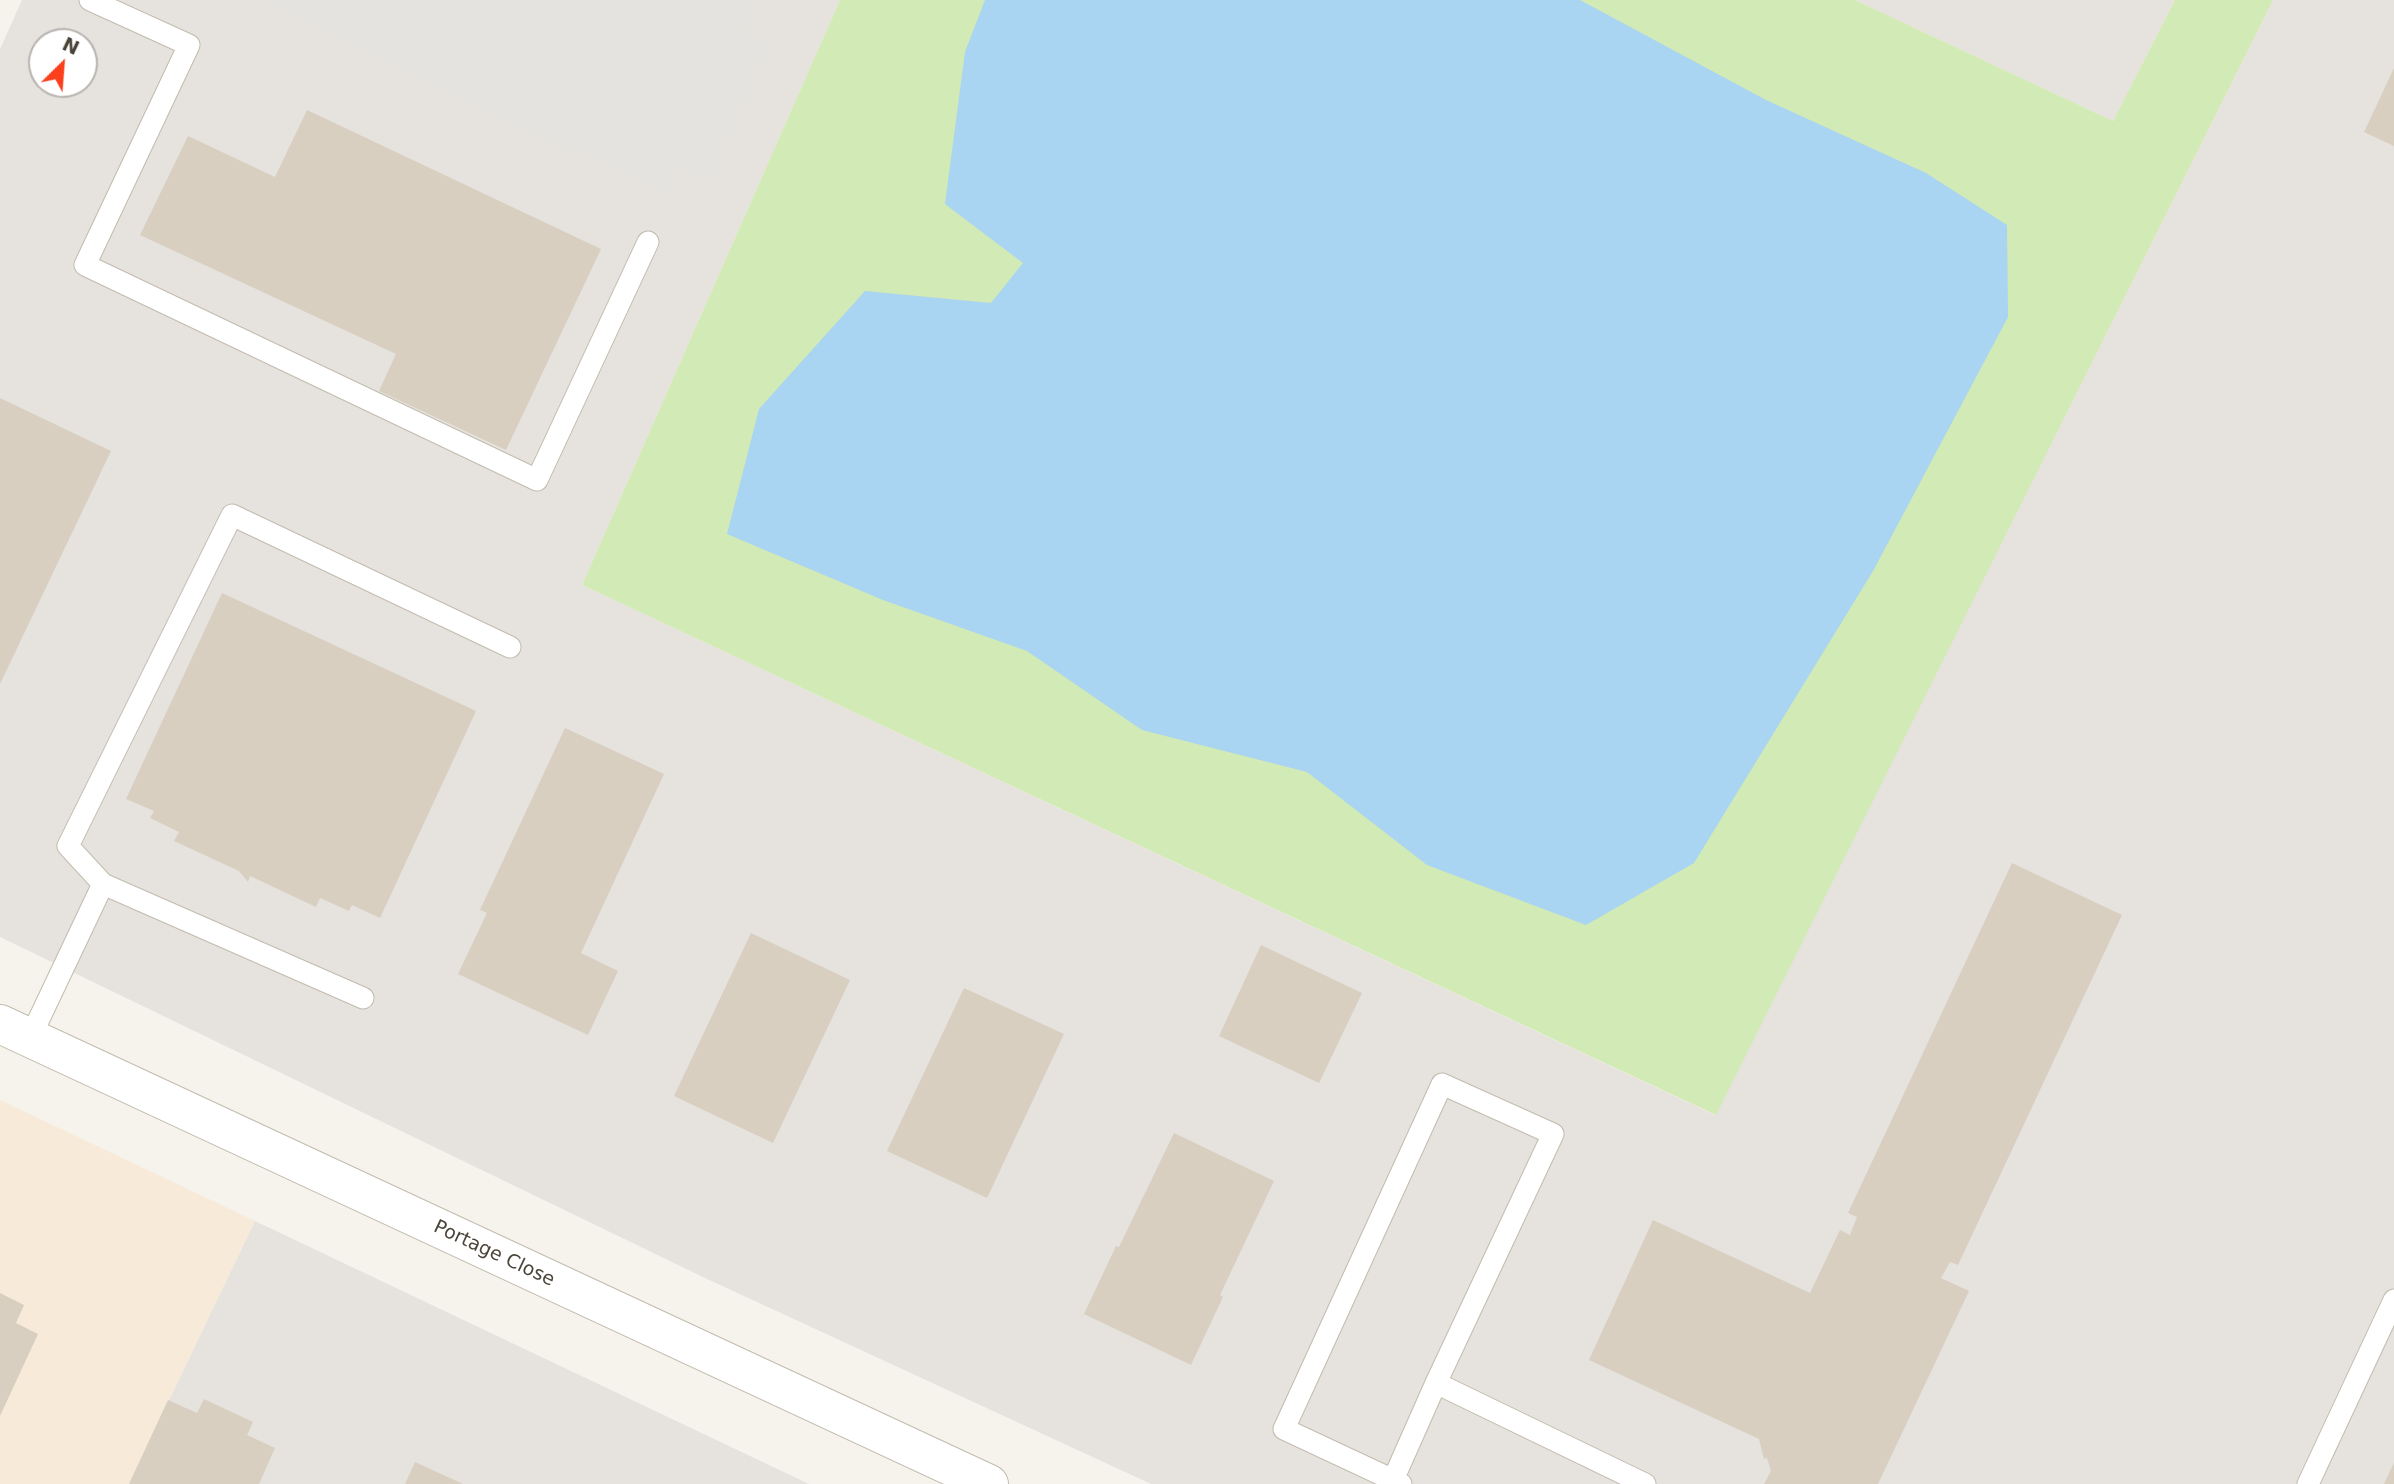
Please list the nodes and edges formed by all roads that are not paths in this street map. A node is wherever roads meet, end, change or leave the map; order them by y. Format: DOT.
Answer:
graph roads {
  1 [pos="90,0"];
  2 [pos="648,242"];
  3 [pos="510,647"];
  4 [pos="103,884"];
  5 [pos="363,998"];
  6 [pos="15,1031"];
  7 [pos="2394,1300"];
  8 [pos="1436,1383"];
  9 [pos="1395,1483"];
  10 [pos="989,1484"];
  11 [pos="1645,1484"];
  12 [pos="2308,1484"];
  1 -- 2 [label="lane"];
  3 -- 4 [label="lane"];
  4 -- 5 [label="lane"];
  4 -- 6 [label="lane"];
  6 -- 10 [label="street, Portage Close"];
  7 -- 12 [label="lane"];
  8 -- 9 [label="lane"];
  8 -- 9 [label="lane"];
  8 -- 11 [label="lane"];
}
